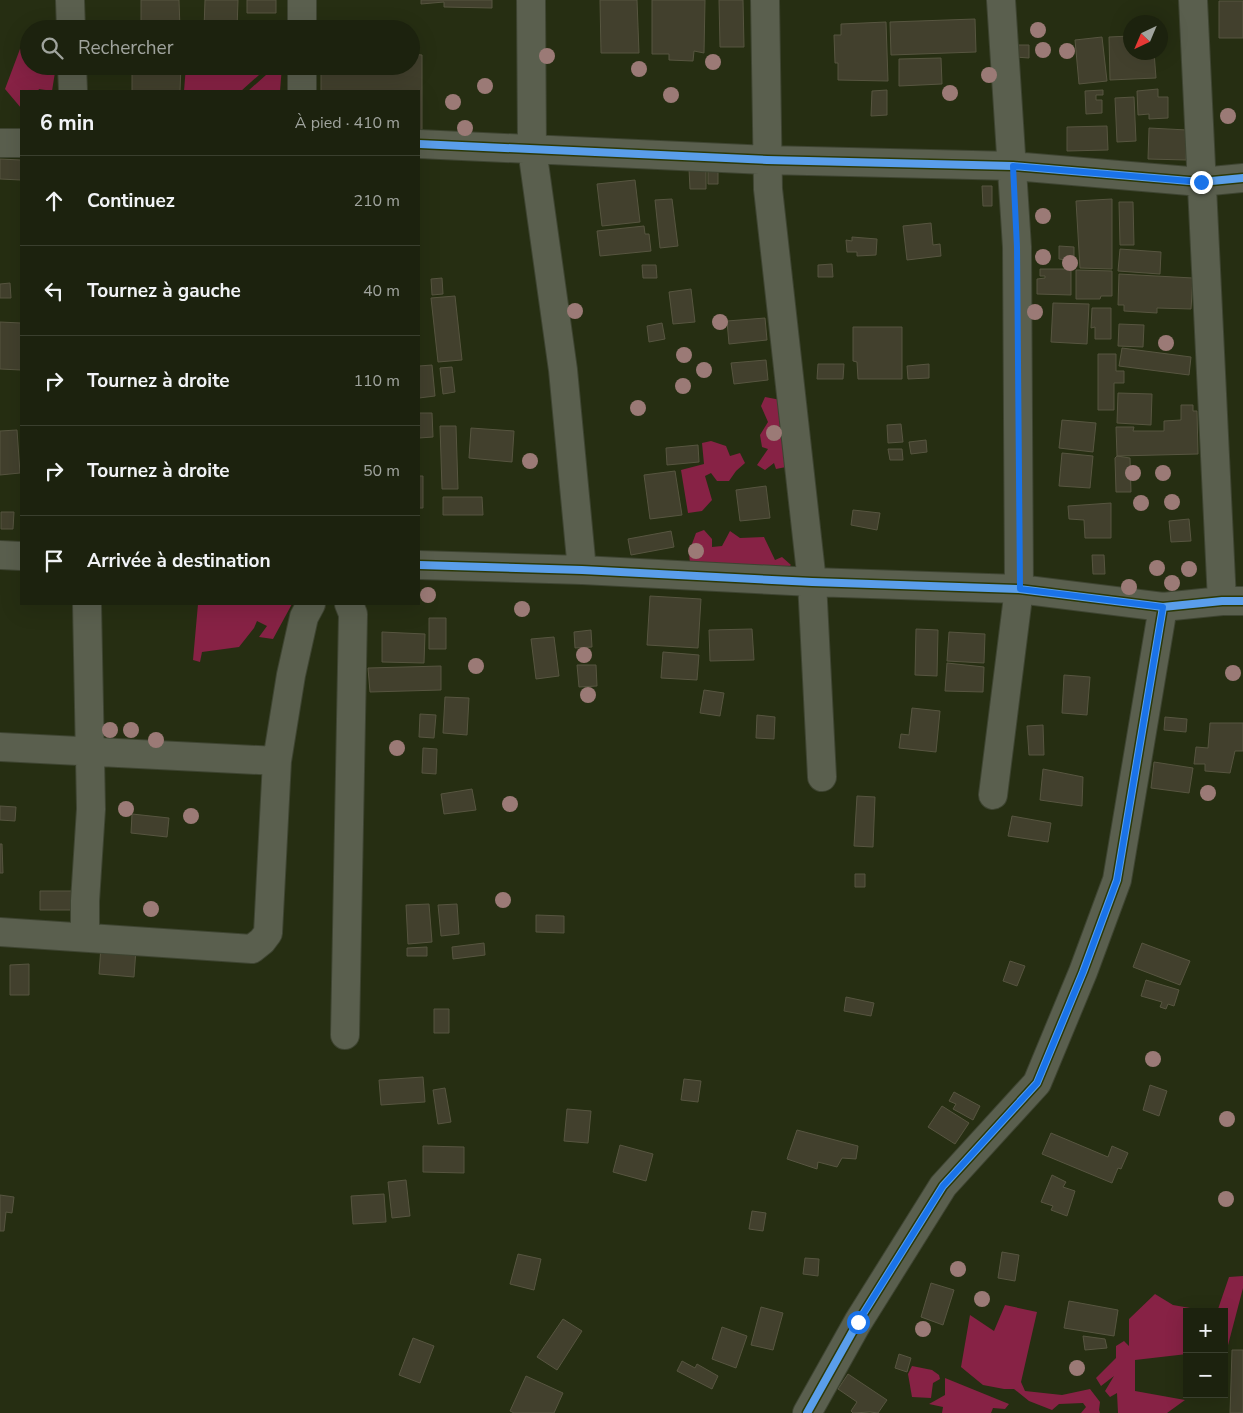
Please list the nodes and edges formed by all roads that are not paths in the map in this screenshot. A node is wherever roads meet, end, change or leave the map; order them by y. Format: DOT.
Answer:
graph roads {
  1 [pos="70,0"];
  2 [pos="302,0"];
  3 [pos="531,0"];
  4 [pos="765,0"];
  5 [pos="1001,0"];
  6 [pos="1193,0"];
  7 [pos="71,20"];
  8 [pos="302,20"];
  9 [pos="72,75"];
  10 [pos="302,75"];
  11 [pos="73,90"];
  12 [pos="302,90"];
  13 [pos="20,142"];
  14 [pos="0,143"];
  15 [pos="420,144"];
  16 [pos="532,149"];
  17 [pos="767,160"];
  18 [pos="1013,166"];
  19 [pos="1243,178"];
  20 [pos="1201,182"];
  21 [pos="0,555"];
  22 [pos="20,556"];
  23 [pos="420,565"];
  24 [pos="582,570"];
  25 [pos="812,582"];
  26 [pos="1020,589"];
  27 [pos="1232,601"];
  28 [pos="87,605"];
  29 [pos="310,605"];
  30 [pos="349,605"];
  31 [pos="1163,607"];
  32 [pos="0,747"];
  33 [pos="89,752"];
  34 [pos="277,761"];
  35 [pos="822,777"];
  36 [pos="993,796"];
  37 [pos="0,932"];
  38 [pos="85,936"];
  39 [pos="345,1035"];
  40 [pos="807,1413"];
  1 -- 7 [label="street"];
  2 -- 8 [label="street"];
  3 -- 16 [label="street"];
  4 -- 17 [label="street"];
  5 -- 18 [label="street"];
  6 -- 20 [label="street"];
  9 -- 11 [label="street"];
  10 -- 12 [label="street"];
  13 -- 14 [label="street"];
  15 -- 16 [label="street"];
  16 -- 17 [label="street"];
  16 -- 24 [label="street"];
  17 -- 18 [label="street"];
  17 -- 25 [label="street"];
  18 -- 20 [label="street"];
  18 -- 26 [label="street"];
  19 -- 20 [label="street"];
  20 -- 27 [label="street"];
  21 -- 22 [label="street"];
  23 -- 24 [label="street"];
  24 -- 25 [label="street"];
  25 -- 26 [label="street"];
  25 -- 35 [label="street"];
  26 -- 31 [label="street"];
  26 -- 36 [label="street"];
  27 -- 31 [label="street"];
  28 -- 33 [label="street"];
  29 -- 34 [label="street"];
  30 -- 39 [label="street"];
  31 -- 40 [label="street"];
  32 -- 33 [label="street"];
  33 -- 34 [label="street"];
  33 -- 38 [label="street"];
  34 -- 38 [label="street"];
  37 -- 38 [label="street"];
}
